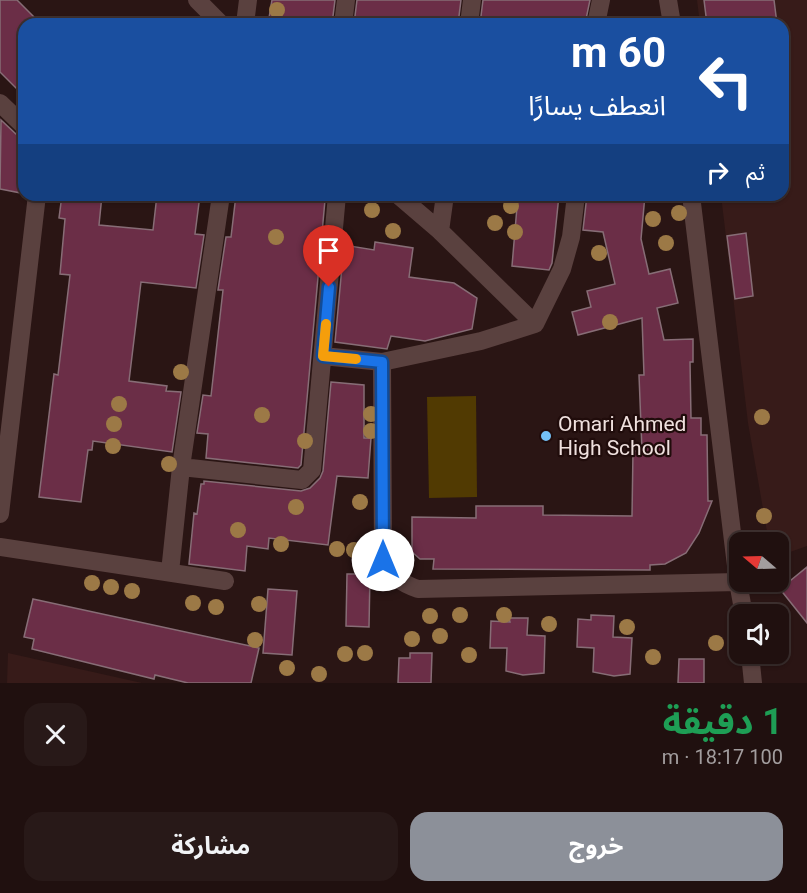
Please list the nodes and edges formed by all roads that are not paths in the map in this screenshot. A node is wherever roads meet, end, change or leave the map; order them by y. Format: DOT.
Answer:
graph roads {
  1 [pos="197,0"];
  2 [pos="248,0"];
  3 [pos="346,0"];
  4 [pos="472,0"];
  5 [pos="601,0"];
  6 [pos="668,0"];
  7 [pos="215,18"];
  8 [pos="246,18"];
  9 [pos="344,18"];
  10 [pos="470,18"];
  11 [pos="597,18"];
  12 [pos="671,18"];
  13 [pos="0,103"];
  14 [pos="18,120"];
  15 [pos="36,201"];
  16 [pos="220,201"];
  17 [pos="336,201"];
  18 [pos="405,201"];
  19 [pos="444,201"];
  20 [pos="575,201"];
  21 [pos="692,201"];
  22 [pos="440,231"];
  23 [pos="535,324"];
  24 [pos="323,356"];
  25 [pos="382,362"];
  26 [pos="181,467"];
  27 [pos="0,514"];
  28 [pos="732,532"];
  29 [pos="0,547"];
  30 [pos="170,572"];
  31 [pos="225,581"];
  32 [pos="729,582"];
  33 [pos="751,664"];
  34 [pos="753,683"];
  1 -- 7 [label="street"];
  2 -- 8 [label="street"];
  3 -- 9 [label="street"];
  4 -- 10 [label="street"];
  5 -- 11 [label="street"];
  6 -- 12 [label="street"];
  13 -- 14 [label="street"];
  15 -- 27 [label="street"];
  16 -- 26 [label="street"];
  17 -- 24 [label="street"];
  18 -- 22 [label="street"];
  19 -- 22 [label="street"];
  20 -- 23 [label="street"];
  21 -- 28 [label="street"];
  22 -- 23 [label="street"];
  23 -- 25 [label="street"];
  24 -- 25 [label="street"];
  24 -- 26 [label="street"];
  25 -- 32 [label="street"];
  26 -- 30 [label="street"];
  29 -- 30 [label="street"];
  30 -- 31 [label="street"];
  33 -- 34 [label="street"];
}
